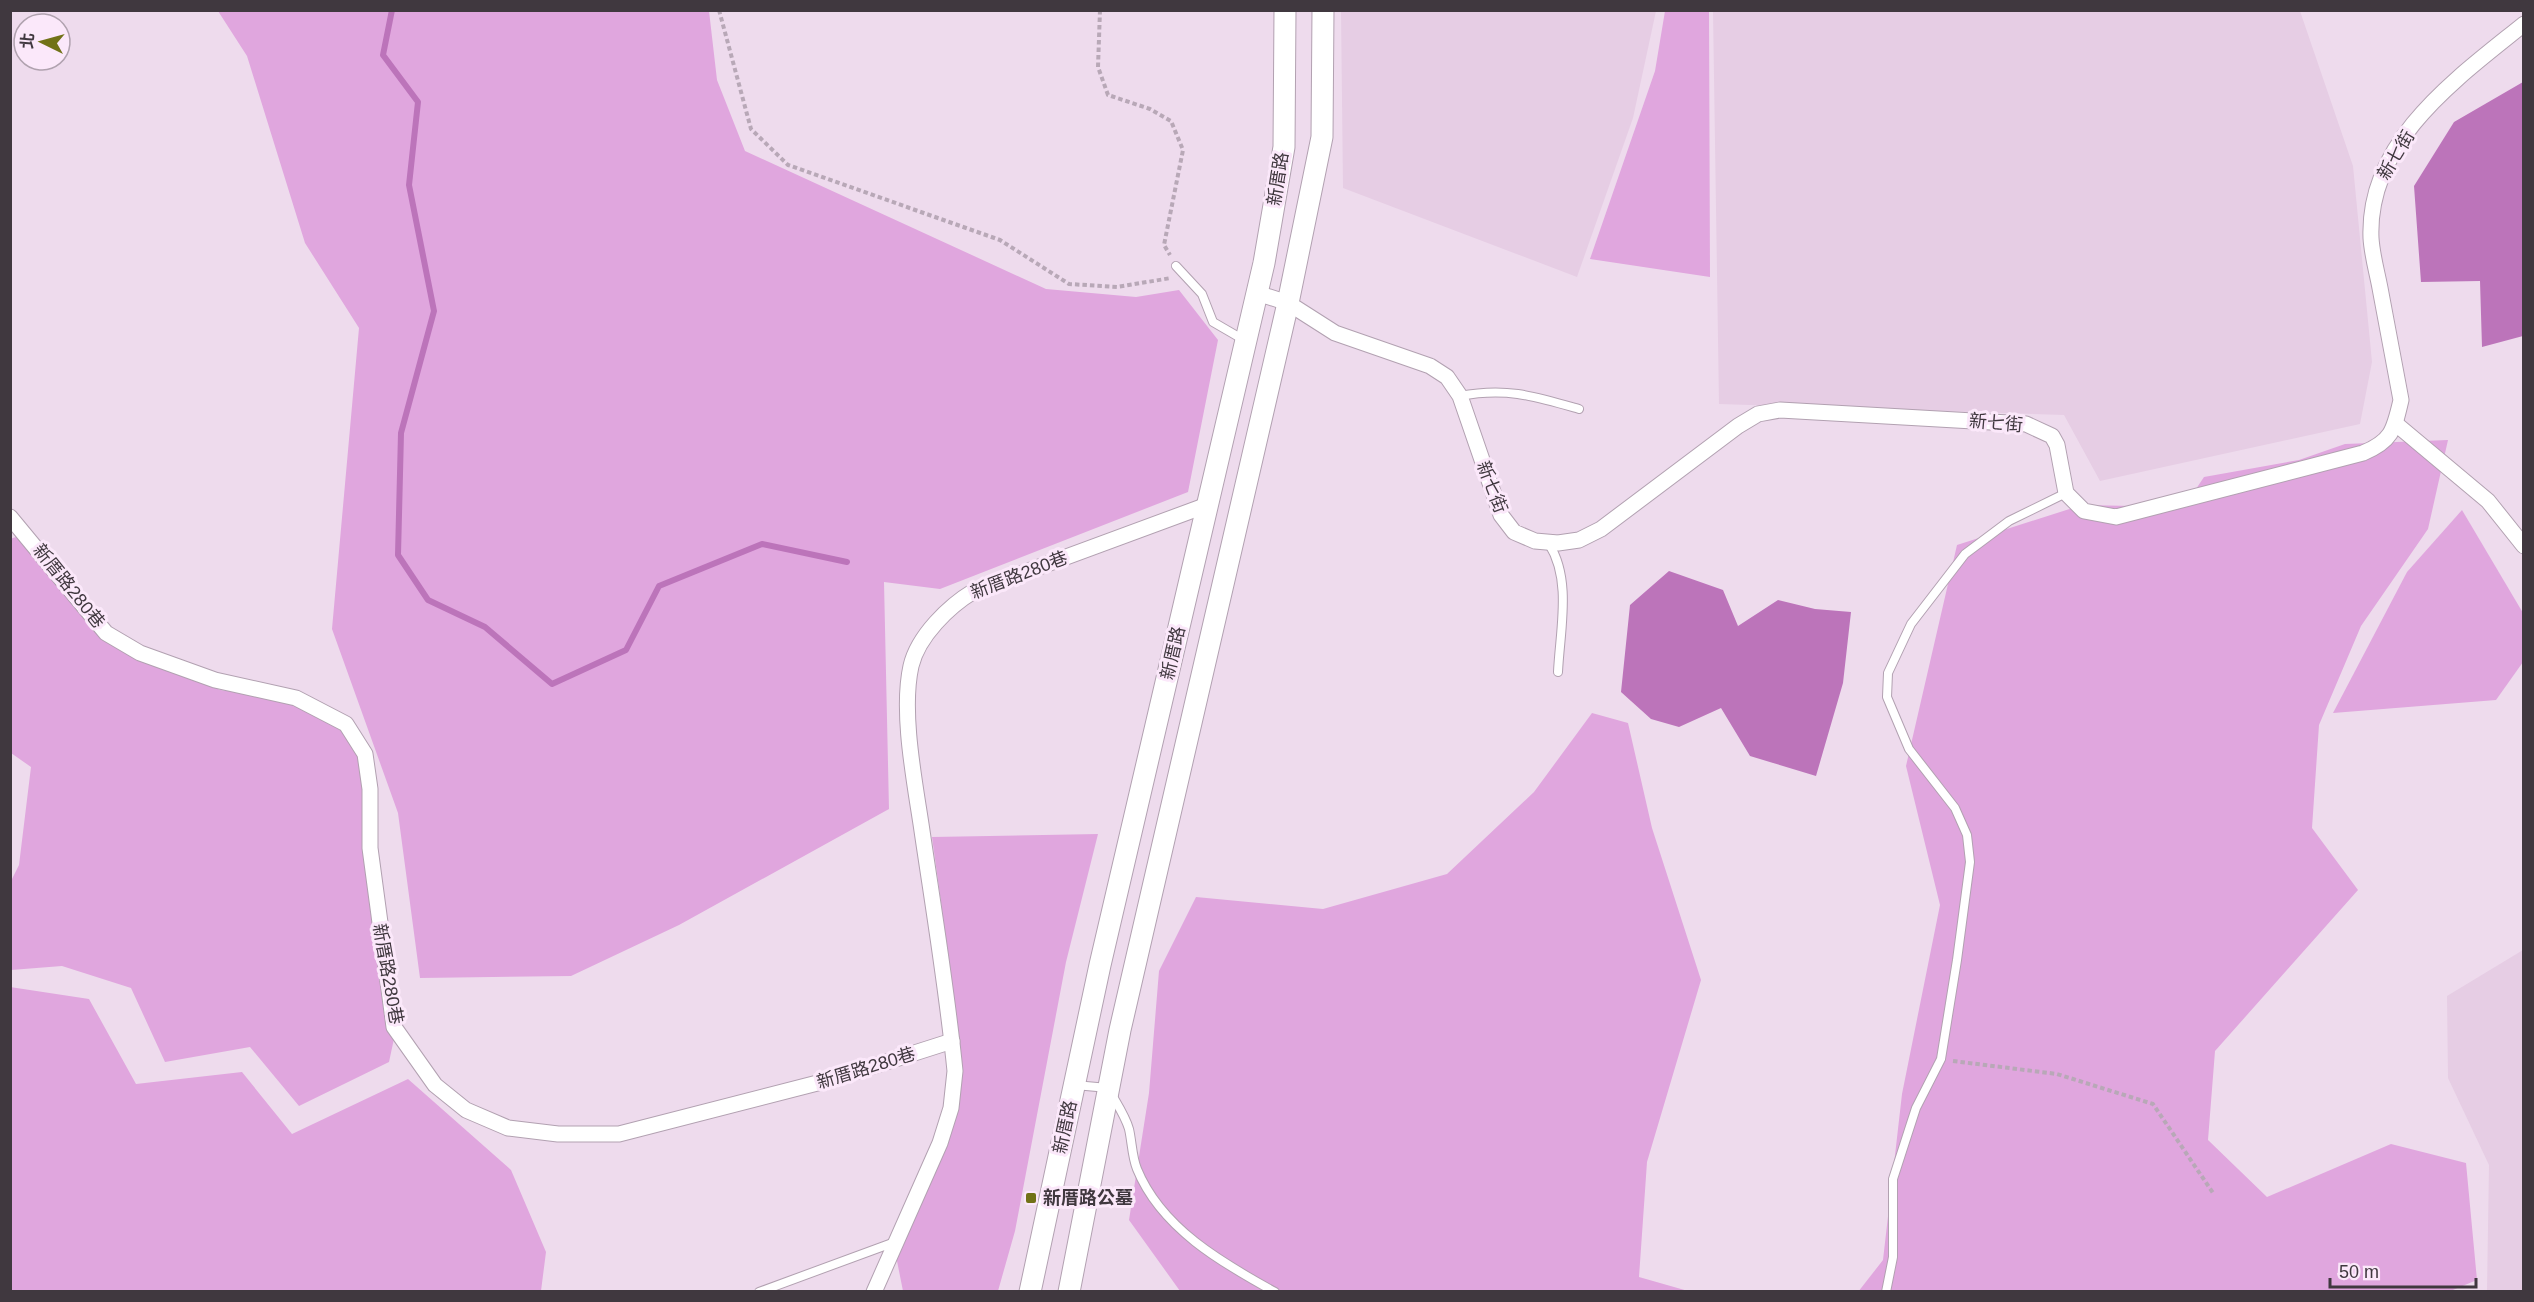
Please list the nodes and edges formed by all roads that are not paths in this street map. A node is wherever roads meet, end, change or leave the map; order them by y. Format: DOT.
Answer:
graph roads {
  1 [pos="1285,10"];
  2 [pos="1323,10"];
  3 [pos="2523,24"];
  4 [pos="1176,266"];
  5 [pos="1257,293"];
  6 [pos="1288,303"];
  7 [pos="1246,340"];
  8 [pos="1460,396"];
  9 [pos="1579,409"];
  10 [pos="2396,424"];
  11 [pos="1222,439"];
  12 [pos="1254,449"];
  13 [pos="2066,493"];
  14 [pos="1208,505"];
  15 [pos="10,517"];
  16 [pos="1548,542"];
  17 [pos="2523,546"];
  18 [pos="1558,672"];
  19 [pos="952,1041"];
  20 [pos="1074,1085"];
  21 [pos="1108,1088"];
  22 [pos="896,1241"];
  23 [pos="759,1292"];
  24 [pos="874,1292"];
  25 [pos="1030,1292"];
  26 [pos="1069,1292"];
  27 [pos="1275,1292"];
  28 [pos="1886,1292"];
  1 -- 5 [label="street, 新厝路"];
  2 -- 6 [label="street, 新厝路"];
  3 -- 10 [label="street, 新七街"];
  4 -- 7 [label="lane"];
  5 -- 6 [label="street, 新七街"];
  5 -- 7 [label="street, 新厝路"];
  6 -- 8 [label="street, 新七街"];
  6 -- 12 [label="street, 新厝路"];
  7 -- 11 [label="street, 新厝路"];
  8 -- 9 [label="lane"];
  8 -- 16 [label="street, 新七街"];
  10 -- 13 [label="street"];
  10 -- 17 [label="street"];
  11 -- 12 [label="street"];
  11 -- 14 [label="street, 新厝路"];
  12 -- 21 [label="street, 新厝路"];
  13 -- 16 [label="street, 新七街"];
  13 -- 28 [label="lane"];
  14 -- 19 [label="street, 新厝路280巷"];
  14 -- 20 [label="street, 新厝路"];
  15 -- 19 [label="street, 新厝路280巷"];
  16 -- 18 [label="lane"];
  19 -- 22 [label="street, 新厝路280巷"];
  20 -- 21 [label="lane"];
  20 -- 25 [label="street, 新厝路"];
  21 -- 26 [label="street, 新厝路"];
  21 -- 27 [label="lane"];
  22 -- 23 [label="lane"];
  22 -- 24 [label="street, 新厝路280巷"];
}
